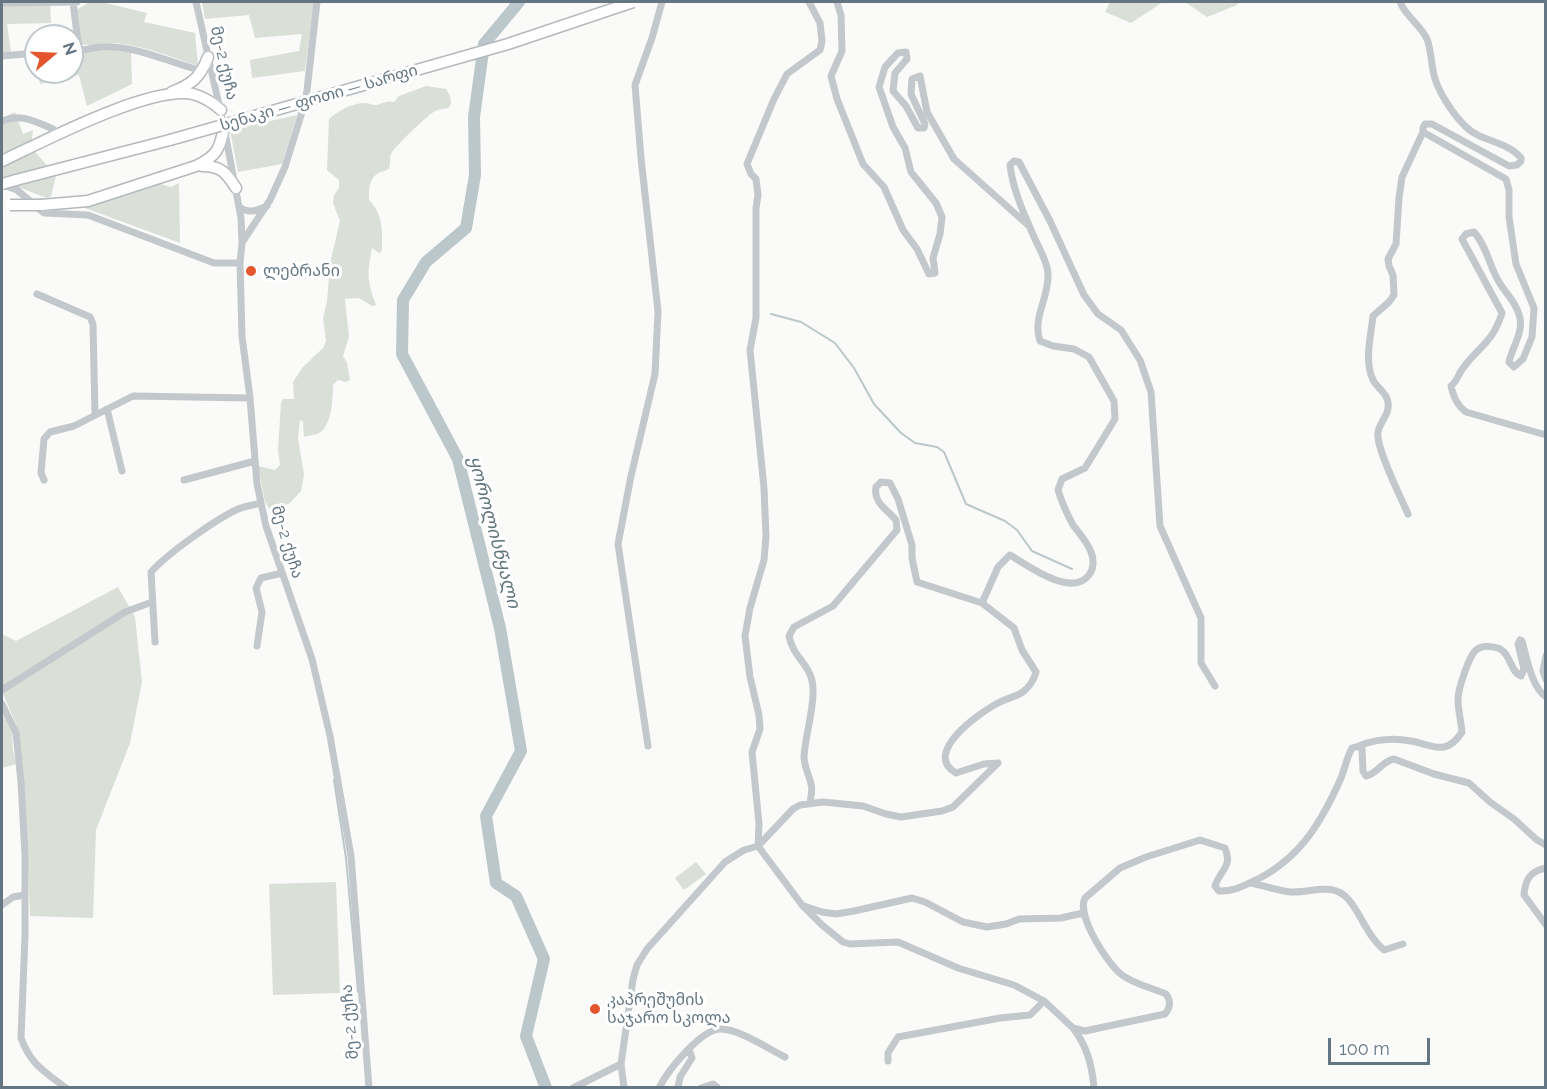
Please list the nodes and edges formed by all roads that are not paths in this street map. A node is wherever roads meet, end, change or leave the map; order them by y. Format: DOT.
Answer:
graph roads {
  1 [pos="75,2"];
  2 [pos="196,2"];
  3 [pos="317,2"];
  4 [pos="633,2"];
  5 [pos="662,2"];
  6 [pos="809,2"];
  7 [pos="837,2"];
  8 [pos="1400,2"];
  9 [pos="3,3"];
  10 [pos="75,24"];
  11 [pos="84,50"];
  12 [pos="24,54"];
  13 [pos="2,56"];
  14 [pos="208,57"];
  15 [pos="207,72"];
  16 [pos="165,95"];
  17 [pos="221,110"];
  18 [pos="2,121"];
  19 [pos="224,127"];
  20 [pos="52,129"];
  21 [pos="1424,132"];
  22 [pos="2,161"];
  23 [pos="196,166"];
  24 [pos="2,184"];
  25 [pos="236,188"];
  26 [pos="6,205"];
  27 [pos="267,206"];
  28 [pos="239,207"];
  29 [pos="1030,227"];
  30 [pos="242,243"];
  31 [pos="240,263"];
  32 [pos="37,294"];
  33 [pos="250,398"];
  34 [pos="107,409"];
  35 [pos="95,415"];
  36 [pos="1545,435"];
  37 [pos="255,461"];
  38 [pos="122,471"];
  39 [pos="44,480"];
  40 [pos="184,480"];
  41 [pos="261,503"];
  42 [pos="1408,514"];
  43 [pos="282,573"];
  44 [pos="152,602"];
  45 [pos="982,603"];
  46 [pos="156,642"];
  47 [pos="257,646"];
  48 [pos="1545,656"];
  49 [pos="1545,680"];
  50 [pos="1215,686"];
  51 [pos="2,690"];
  52 [pos="1545,697"];
  53 [pos="2,704"];
  54 [pos="648,746"];
  55 [pos="1359,746"];
  56 [pos="810,802"];
  57 [pos="1545,845"];
  58 [pos="758,846"];
  59 [pos="1545,868"];
  60 [pos="1250,883"];
  61 [pos="25,895"];
  62 [pos="2,905"];
  63 [pos="802,905"];
  64 [pos="1083,913"];
  65 [pos="1545,925"];
  66 [pos="1403,944"];
  67 [pos="1044,1001"];
  68 [pos="1073,1028"];
  69 [pos="689,1048"];
  70 [pos="785,1057"];
  71 [pos="888,1061"];
  72 [pos="621,1064"];
  73 [pos="66,1088"];
  74 [pos="369,1088"];
  75 [pos="573,1088"];
  76 [pos="624,1088"];
  77 [pos="659,1088"];
  78 [pos="678,1088"];
  79 [pos="701,1088"];
  80 [pos="718,1088"];
  81 [pos="1094,1088"];
  1 -- 9 [label="street"];
  1 -- 10 [label="street"];
  2 -- 14 [label="street, მე-2 ქუჩა"];
  3 -- 27 [label="street"];
  4 -- 24 [label="highway, სენაკი — ფოთი — სარფი, bridge"];
  5 -- 54 [label="street"];
  6 -- 58 [label="street"];
  7 -- 29 [label="street"];
  8 -- 21 [label="street"];
  11 -- 15 [label="street"];
  12 -- 13 [label="street"];
  14 -- 15 [label="highway"];
  15 -- 16 [label="highway"];
  15 -- 17 [label="street, მე-2 ქუჩა"];
  16 -- 17 [label="highway"];
  16 -- 22 [label="highway"];
  17 -- 19 [label="street, მე-2 ქუჩა"];
  18 -- 20 [label="street"];
  19 -- 23 [label="highway"];
  19 -- 25 [label="street, მე-2 ქუჩა"];
  21 -- 36 [label="street"];
  21 -- 42 [label="street"];
  23 -- 25 [label="highway"];
  23 -- 26 [label="highway, bridge"];
  24 -- 31 [label="street"];
  25 -- 28 [label="street, მე-2 ქუჩა"];
  27 -- 28 [label="street"];
  27 -- 30 [label="street"];
  28 -- 30 [label="street, მე-2 ქუჩა"];
  29 -- 45 [label="street"];
  29 -- 50 [label="street"];
  30 -- 31 [label="street, მე-2 ქუჩა"];
  31 -- 33 [label="street, მე-2 ქუჩა"];
  32 -- 35 [label="street"];
  33 -- 34 [label="street"];
  33 -- 37 [label="street, მე-2 ქუჩა"];
  34 -- 35 [label="street"];
  34 -- 38 [label="street"];
  35 -- 39 [label="street"];
  37 -- 40 [label="street"];
  37 -- 41 [label="street, მე-2 ქუჩა"];
  41 -- 43 [label="street, მე-2 ქუჩა"];
  41 -- 44 [label="street"];
  43 -- 47 [label="street"];
  43 -- 74 [label="street, მე-2 ქუჩა"];
  44 -- 46 [label="street"];
  44 -- 51 [label="street"];
  45 -- 56 [label="street"];
  45 -- 56 [label="street"];
  48 -- 49 [label="street"];
  52 -- 55 [label="street"];
  53 -- 61 [label="street"];
  55 -- 57 [label="street"];
  55 -- 60 [label="street"];
  56 -- 58 [label="street"];
  58 -- 63 [label="street"];
  58 -- 72 [label="street"];
  59 -- 65 [label="street"];
  60 -- 64 [label="street"];
  60 -- 66 [label="street"];
  61 -- 62 [label="street"];
  61 -- 73 [label="street"];
  63 -- 64 [label="street"];
  63 -- 67 [label="street"];
  64 -- 68 [label="street"];
  67 -- 68 [label="street"];
  67 -- 71 [label="street"];
  68 -- 81 [label="street"];
  69 -- 70 [label="street"];
  69 -- 77 [label="street"];
  69 -- 78 [label="street"];
  72 -- 75 [label="street"];
  72 -- 76 [label="street"];
  79 -- 80 [label="street"];
}
